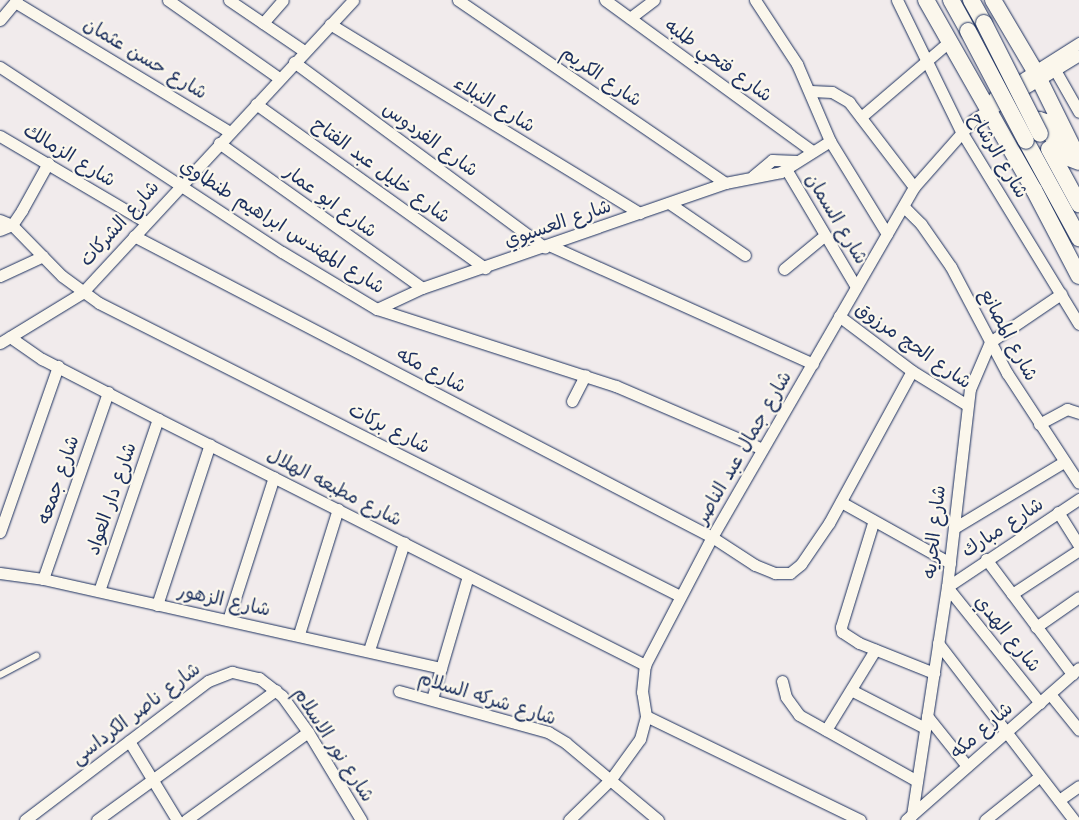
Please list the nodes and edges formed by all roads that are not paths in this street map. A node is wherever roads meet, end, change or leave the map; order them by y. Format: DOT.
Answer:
graph roads {
  1 [pos="168,0"];
  2 [pos="229,0"];
  3 [pos="283,0"];
  4 [pos="353,0"];
  5 [pos="458,0"];
  6 [pos="605,0"];
  7 [pos="654,0"];
  8 [pos="755,0"];
  9 [pos="896,0"];
  10 [pos="926,0"];
  11 [pos="951,0"];
  12 [pos="971,0"];
  13 [pos="988,0"];
  14 [pos="993,0"];
  15 [pos="16,1"];
  16 [pos="630,18"];
  17 [pos="0,20"];
  18 [pos="263,23"];
  19 [pos="330,24"];
  20 [pos="947,36"];
  21 [pos="1079,43"];
  22 [pos="304,51"];
  23 [pos="1079,55"];
  24 [pos="928,60"];
  25 [pos="294,62"];
  26 [pos="0,67"];
  27 [pos="1055,70"];
  28 [pos="1037,75"];
  29 [pos="279,78"];
  30 [pos="811,91"];
  31 [pos="256,104"];
  32 [pos="988,108"];
  33 [pos="1079,112"];
  34 [pos="861,117"];
  35 [pos="961,131"];
  36 [pos="230,132"];
  37 [pos="0,136"];
  38 [pos="1033,137"];
  39 [pos="830,141"];
  40 [pos="219,144"];
  41 [pos="811,150"];
  42 [pos="797,160"];
  43 [pos="1079,161"];
  44 [pos="48,163"];
  45 [pos="786,169"];
  46 [pos="752,176"];
  47 [pos="180,184"];
  48 [pos="725,184"];
  49 [pos="914,187"];
  50 [pos="1034,190"];
  51 [pos="668,204"];
  52 [pos="1079,204"];
  53 [pos="904,207"];
  54 [pos="640,214"];
  55 [pos="0,220"];
  56 [pos="146,222"];
  57 [pos="12,225"];
  58 [pos="0,230"];
  59 [pos="888,234"];
  60 [pos="825,235"];
  61 [pos="134,236"];
  62 [pos="1079,238"];
  63 [pos="548,247"];
  64 [pos="745,255"];
  65 [pos="43,256"];
  66 [pos="485,268"];
  67 [pos="784,269"];
  68 [pos="0,276"];
  69 [pos="1079,276"];
  70 [pos="856,287"];
  71 [pos="422,288"];
  72 [pos="82,292"];
  73 [pos="1061,294"];
  74 [pos="377,309"];
  75 [pos="839,316"];
  76 [pos="1079,324"];
  77 [pos="5,340"];
  78 [pos="990,342"];
  79 [pos="813,364"];
  80 [pos="58,366"];
  81 [pos="912,371"];
  82 [pos="585,376"];
  83 [pos="108,392"];
  84 [pos="572,401"];
  85 [pos="967,405"];
  86 [pos="1079,413"];
  87 [pos="158,419"];
  88 [pos="1039,424"];
  89 [pos="210,444"];
  90 [pos="762,449"];
  91 [pos="1064,462"];
  92 [pos="274,477"];
  93 [pos="1079,483"];
  94 [pos="1079,499"];
  95 [pos="841,502"];
  96 [pos="338,509"];
  97 [pos="1058,512"];
  98 [pos="873,523"];
  99 [pos="954,528"];
  100 [pos="0,532"];
  101 [pos="712,537"];
  102 [pos="404,543"];
  103 [pos="1079,546"];
  104 [pos="1079,550"];
  105 [pos="986,559"];
  106 [pos="950,563"];
  107 [pos="0,573"];
  108 [pos="468,576"];
  109 [pos="44,579"];
  110 [pos="947,587"];
  111 [pos="99,591"];
  112 [pos="1012,594"];
  113 [pos="680,596"];
  114 [pos="1079,597"];
  115 [pos="157,605"];
  116 [pos="228,620"];
  117 [pos="1036,627"];
  118 [pos="299,634"];
  119 [pos="938,643"];
  120 [pos="369,650"];
  121 [pos="875,650"];
  122 [pos="36,656"];
  123 [pos="645,665"];
  124 [pos="441,668"];
  125 [pos="1075,671"];
  126 [pos="934,673"];
  127 [pos="0,675"];
  128 [pos="782,681"];
  129 [pos="276,690"];
  130 [pos="851,690"];
  131 [pos="399,691"];
  132 [pos="1050,694"];
  133 [pos="432,700"];
  134 [pos="1040,703"];
  135 [pos="646,716"];
  136 [pos="926,722"];
  137 [pos="826,730"];
  138 [pos="1079,730"];
  139 [pos="308,732"];
  140 [pos="1007,734"];
  141 [pos="129,741"];
  142 [pos="968,766"];
  143 [pos="1040,776"];
  144 [pos="151,778"];
  145 [pos="611,779"];
  146 [pos="917,781"];
  147 [pos="1079,786"];
  148 [pos="1059,800"];
  149 [pos="909,817"];
  150 [pos="1069,818"];
  151 [pos="25,820"];
  152 [pos="97,820"];
  153 [pos="177,820"];
  154 [pos="186,820"];
  155 [pos="361,820"];
  156 [pos="569,820"];
  157 [pos="658,820"];
  158 [pos="860,820"];
  159 [pos="985,820"];
  1 -- 29 [label="street"];
  2 -- 18 [label="street"];
  3 -- 18 [label="street"];
  4 -- 19 [label="street, شارع الشركات"];
  5 -- 48 [label="street, شارع الكريم"];
  6 -- 16 [label="street, شارع فتحي طلبه"];
  7 -- 16 [label="street"];
  8 -- 30 [label="street"];
  9 -- 24 [label="street, شارع الرشاح"];
  10 -- 20 [label="street"];
  11 -- 38 [label="street, bridge"];
  12 -- 38 [label="street, bridge"];
  13 -- 20 [label="street"];
  14 -- 28 [label="street"];
  15 -- 17 [label="street"];
  15 -- 36 [label="street, شارع حسن عثمان"];
  16 -- 41 [label="street, شارع فتحي طلبه"];
  18 -- 22 [label="street"];
  19 -- 22 [label="street, شارع الشركات"];
  19 -- 54 [label="street, شارع النبلاء"];
  20 -- 24 [label="street"];
  20 -- 32 [label="street"];
  21 -- 28 [label="street, شارع جمال عبد الناصر"];
  22 -- 25 [label="street, شارع الشركات"];
  23 -- 27 [label="street, شارع جمال عبد الناصر"];
  24 -- 34 [label="street"];
  24 -- 35 [label="street, شارع الرشاح"];
  25 -- 29 [label="street, شارع الشركات"];
  25 -- 63 [label="street, شارع الفردوس"];
  26 -- 47 [label="street, شارع المهندس ابراهيم طنطاوي"];
  27 -- 28 [label="street, شارع جمال عبد الناصر"];
  27 -- 33 [label="street"];
  28 -- 32 [label="street, شارع جمال عبد الناصر"];
  28 -- 43 [label="street"];
  29 -- 31 [label="street, شارع الشركات"];
  30 -- 34 [label="street"];
  30 -- 39 [label="street"];
  31 -- 36 [label="street, شارع الشركات"];
  31 -- 66 [label="street, شارع خليل عبد الفتاح"];
  32 -- 35 [label="street, شارع جمال عبد الناصر"];
  32 -- 50 [label="street"];
  34 -- 49 [label="street"];
  35 -- 49 [label="street, شارع جمال عبد الناصر"];
  35 -- 73 [label="street, شارع الرشاح"];
  36 -- 40 [label="street, شارع الشركات"];
  37 -- 44 [label="street, شارع الزمالك"];
  38 -- 52 [label="street"];
  38 -- 62 [label="street"];
  39 -- 41 [label="street, شارع العسيوي"];
  39 -- 59 [label="street"];
  40 -- 47 [label="street, شارع الشركات"];
  40 -- 71 [label="street, شارع ابو عمار"];
  41 -- 42 [label="street, شارع العسيوي"];
  42 -- 45 [label="street, شارع العسيوي"];
  42 -- 46 [label="street, شارع العسيوي"];
  43 -- 50 [label="street"];
  44 -- 56 [label="street, شارع الزمالك"];
  44 -- 57 [label="street"];
  45 -- 46 [label="street, شارع العسيوي"];
  45 -- 60 [label="street, شارع السمان"];
  46 -- 48 [label="street, شارع العسيوي"];
  47 -- 56 [label="street, شارع الشركات"];
  47 -- 74 [label="street, شارع المهندس ابراهيم طنطاوي"];
  48 -- 51 [label="street, شارع العسيوي"];
  49 -- 53 [label="street, شارع جمال عبد الناصر"];
  50 -- 69 [label="street"];
  51 -- 54 [label="street, شارع العسيوي"];
  51 -- 64 [label="street"];
  53 -- 59 [label="street, شارع جمال عبد الناصر"];
  53 -- 78 [label="street, شارع المصانع"];
  54 -- 63 [label="street, شارع العسيوي"];
  55 -- 57 [label="street"];
  56 -- 61 [label="street, شارع الشركات"];
  57 -- 58 [label="street"];
  57 -- 65 [label="street, شارع بركات"];
  59 -- 70 [label="street, شارع جمال عبد الناصر"];
  60 -- 67 [label="street"];
  60 -- 70 [label="street, شارع السمان"];
  61 -- 72 [label="street, شارع الشركات"];
  61 -- 101 [label="street, شارع مكه"];
  63 -- 66 [label="street, شارع العسيوي"];
  63 -- 79 [label="street, شارع الفردوس"];
  65 -- 68 [label="street"];
  65 -- 72 [label="street, شارع بركات"];
  66 -- 71 [label="street, شارع العسيوي"];
  70 -- 75 [label="street, شارع جمال عبد الناصر"];
  71 -- 74 [label="street, شارع العسيوي"];
  72 -- 77 [label="street, شارع الشركات"];
  72 -- 113 [label="street, شارع بركات"];
  73 -- 76 [label="street, شارع الرشاح"];
  73 -- 78 [label="street, شارع الحريه"];
  74 -- 82 [label="street, شارع المهندس ابراهيم طنطاوي"];
  75 -- 79 [label="street, شارع جمال عبد الناصر"];
  75 -- 81 [label="street, شارع الحج مرزوق"];
  77 -- 80 [label="street, شارع مطبعه الهلال"];
  78 -- 85 [label="street, شارع الحريه"];
  78 -- 88 [label="street, شارع المصانع"];
  79 -- 90 [label="street, شارع جمال عبد الناصر"];
  80 -- 83 [label="street, شارع مطبعه الهلال"];
  80 -- 100 [label="street"];
  81 -- 85 [label="street, شارع الحج مرزوق"];
  81 -- 95 [label="street"];
  82 -- 84 [label="street"];
  82 -- 90 [label="street, شارع المهندس ابراهيم طنطاوي"];
  83 -- 87 [label="street, شارع مطبعه الهلال"];
  83 -- 109 [label="street, شارع جمعه"];
  85 -- 99 [label="street, شارع الحريه"];
  86 -- 88 [label="street"];
  87 -- 89 [label="street, شارع مطبعه الهلال"];
  87 -- 111 [label="street, شارع دار العواد"];
  88 -- 91 [label="street, شارع المصانع"];
  89 -- 92 [label="street, شارع مطبعه الهلال"];
  89 -- 115 [label="street"];
  90 -- 101 [label="street, شارع جمال عبد الناصر"];
  91 -- 93 [label="street, شارع المصانع"];
  91 -- 99 [label="street"];
  92 -- 96 [label="street, شارع مطبعه الهلال"];
  92 -- 116 [label="street"];
  94 -- 97 [label="street, شارع مبارك"];
  95 -- 98 [label="street"];
  95 -- 101 [label="street, شارع مكه"];
  96 -- 102 [label="street, شارع مطبعه الهلال"];
  96 -- 118 [label="street"];
  97 -- 103 [label="street"];
  97 -- 105 [label="street, شارع مبارك"];
  98 -- 106 [label="street"];
  98 -- 121 [label="street"];
  99 -- 106 [label="street, شارع الحريه"];
  101 -- 113 [label="street, شارع جمال عبد الناصر"];
  102 -- 108 [label="street, شارع مطبعه الهلال"];
  102 -- 120 [label="street"];
  104 -- 112 [label="street"];
  105 -- 110 [label="street, شارع مبارك"];
  105 -- 112 [label="street"];
  106 -- 110 [label="street, شارع الحريه"];
  107 -- 109 [label="street, شارع الزهور"];
  108 -- 123 [label="street, شارع مطبعه الهلال"];
  108 -- 124 [label="street"];
  109 -- 111 [label="street, شارع الزهور"];
  110 -- 119 [label="street, شارع الحريه"];
  110 -- 134 [label="street, شارع الهدي"];
  111 -- 115 [label="street, شارع الزهور"];
  112 -- 117 [label="street"];
  113 -- 123 [label="street, شارع جمال عبد الناصر"];
  114 -- 117 [label="street"];
  115 -- 116 [label="street, شارع الزهور"];
  116 -- 118 [label="street, شارع الزهور"];
  117 -- 125 [label="street"];
  118 -- 120 [label="street, شارع الزهور"];
  119 -- 126 [label="street, شارع الحريه"];
  119 -- 140 [label="street"];
  120 -- 124 [label="street, شارع الزهور"];
  121 -- 126 [label="street"];
  121 -- 130 [label="street"];
  122 -- 127 [label="lane"];
  123 -- 135 [label="street, شارع جمال عبد الناصر"];
  124 -- 133 [label="street"];
  125 -- 132 [label="street, شارع مكه"];
  126 -- 136 [label="street, شارع الحريه"];
  128 -- 137 [label="street"];
  129 -- 139 [label="street, شارع نور الاسلام"];
  129 -- 141 [label="street, شارع ناصر الكرداسى"];
  129 -- 144 [label="street"];
  130 -- 136 [label="street"];
  130 -- 137 [label="street"];
  131 -- 133 [label="street, شارع شركه السلام"];
  132 -- 134 [label="street, شارع مكه"];
  132 -- 138 [label="street"];
  133 -- 145 [label="street, شارع شركه السلام"];
  134 -- 140 [label="street, شارع مكه"];
  135 -- 145 [label="street, شارع جمال عبد الناصر"];
  135 -- 158 [label="street"];
  136 -- 142 [label="street"];
  136 -- 146 [label="street, شارع الحريه"];
  137 -- 146 [label="street"];
  139 -- 154 [label="street"];
  139 -- 155 [label="street, شارع نور الاسلام"];
  140 -- 142 [label="street, شارع مكه"];
  140 -- 143 [label="street"];
  141 -- 144 [label="street"];
  141 -- 151 [label="street, شارع ناصر الكرداسى"];
  142 -- 149 [label="street, شارع مكه"];
  143 -- 148 [label="street"];
  143 -- 159 [label="street"];
  144 -- 152 [label="street"];
  144 -- 153 [label="street"];
  145 -- 156 [label="street, شارع جمال عبد الناصر"];
  145 -- 157 [label="street, شارع شركه السلام"];
  146 -- 149 [label="street, شارع الحريه"];
  147 -- 148 [label="street"];
  148 -- 150 [label="street"];
}
